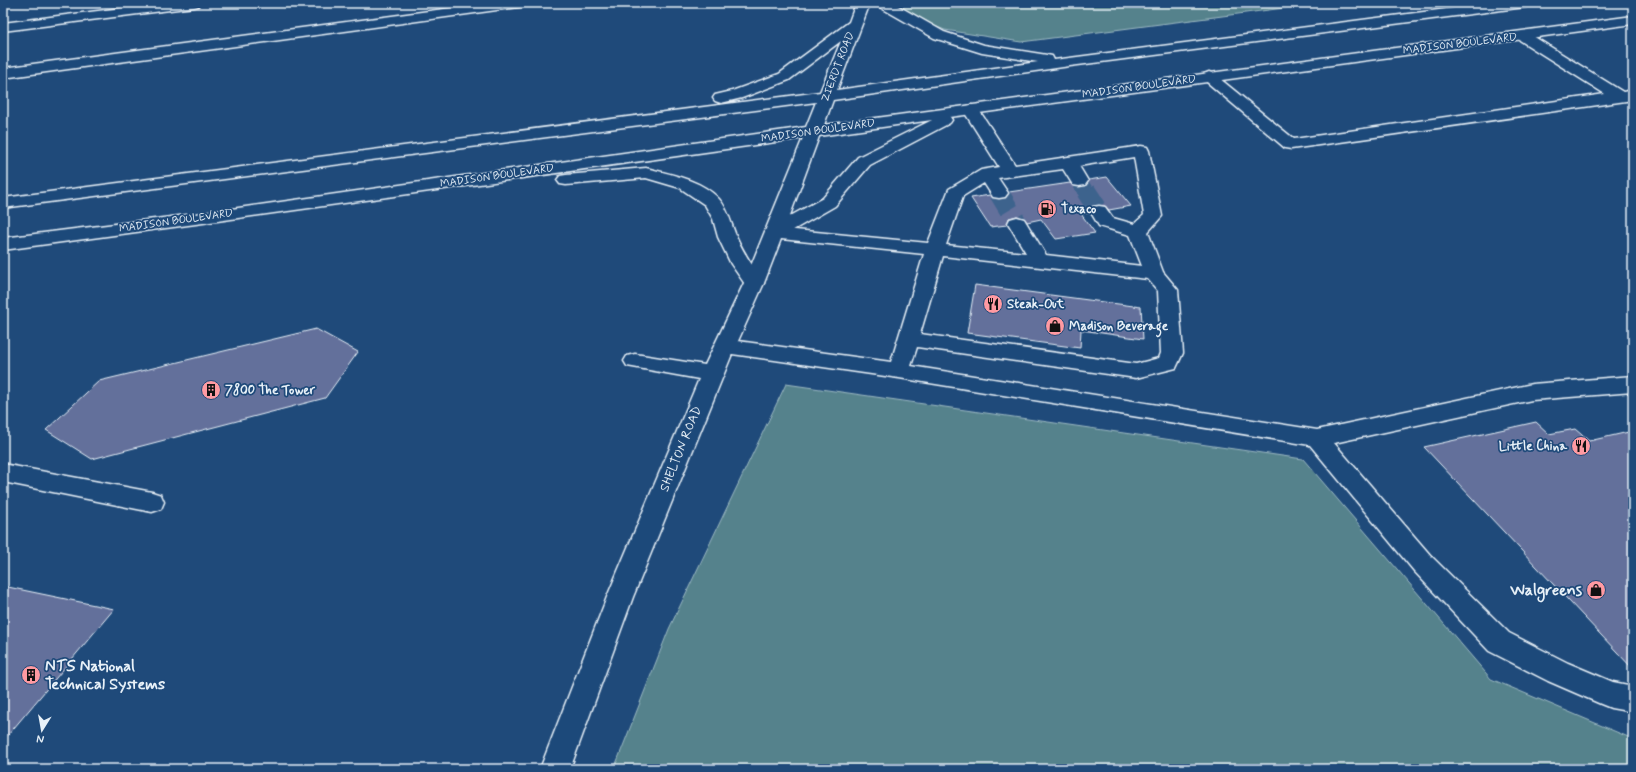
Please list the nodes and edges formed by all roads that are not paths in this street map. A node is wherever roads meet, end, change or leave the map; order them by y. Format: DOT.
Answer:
graph roads {
  1 [pos="194,3"];
  2 [pos="519,3"];
  3 [pos="863,3"];
  4 [pos="882,3"];
  5 [pos="1525,3"];
  6 [pos="1633,20"];
  7 [pos="855,24"];
  8 [pos="3,27"];
  9 [pos="1523,36"];
  10 [pos="1070,62"];
  11 [pos="3,73"];
  12 [pos="1208,77"];
  13 [pos="828,96"];
  14 [pos="1627,96"];
  15 [pos="966,111"];
  16 [pos="813,131"];
  17 [pos="364,156"];
  18 [pos="1068,164"];
  19 [pos="1010,171"];
  20 [pos="987,174"];
  21 [pos="1080,181"];
  22 [pos="998,193"];
  23 [pos="3,203"];
  24 [pos="1099,211"];
  25 [pos="203,218"];
  26 [pos="1017,223"];
  27 [pos="1138,231"];
  28 [pos="774,232"];
  29 [pos="3,244"];
  30 [pos="935,250"];
  31 [pos="1040,260"];
  32 [pos="1154,274"];
  33 [pos="754,283"];
  34 [pos="908,339"];
  35 [pos="724,346"];
  36 [pos="635,361"];
  37 [pos="899,371"];
  38 [pos="712,374"];
  39 [pos="1633,384"];
  40 [pos="1317,438"];
  41 [pos="3,473"];
  42 [pos="152,502"];
  43 [pos="1633,699"];
  44 [pos="555,769"];
  1 -- 8 [label="main road"];
  2 -- 11 [label="main road"];
  3 -- 7 [label="main road, ZIERDT ROAD"];
  4 -- 10 [label="main road"];
  5 -- 10 [label="main road"];
  6 -- 9 [label="main road, MADISON BOULEVARD"];
  7 -- 13 [label="main road, ZIERDT ROAD"];
  7 -- 17 [label="main road"];
  9 -- 12 [label="main road, MADISON BOULEVARD"];
  9 -- 14 [label="main road"];
  10 -- 13 [label="main road"];
  12 -- 14 [label="main road"];
  12 -- 15 [label="main road, MADISON BOULEVARD"];
  13 -- 16 [label="main road, ZIERDT ROAD"];
  13 -- 17 [label="main road"];
  15 -- 16 [label="main road, MADISON BOULEVARD"];
  15 -- 19 [label="main road"];
  15 -- 28 [label="main road"];
  16 -- 25 [label="main road, MADISON BOULEVARD"];
  16 -- 28 [label="main road, SHELTON ROAD"];
  17 -- 23 [label="main road"];
  18 -- 19 [label="main road"];
  18 -- 21 [label="main road"];
  18 -- 27 [label="main road"];
  19 -- 20 [label="main road"];
  20 -- 22 [label="main road"];
  20 -- 30 [label="main road"];
  24 -- 27 [label="main road"];
  25 -- 29 [label="main road, MADISON BOULEVARD"];
  25 -- 33 [label="main road"];
  26 -- 31 [label="main road"];
  27 -- 32 [label="main road"];
  28 -- 30 [label="main road"];
  28 -- 33 [label="main road, SHELTON ROAD"];
  30 -- 31 [label="main road"];
  30 -- 34 [label="main road"];
  31 -- 32 [label="main road"];
  32 -- 34 [label="main road"];
  33 -- 35 [label="main road, SHELTON ROAD"];
  34 -- 37 [label="main road"];
  35 -- 37 [label="main road"];
  35 -- 38 [label="main road, SHELTON ROAD"];
  36 -- 38 [label="main road"];
  37 -- 40 [label="main road"];
  38 -- 44 [label="main road, SHELTON ROAD"];
  39 -- 40 [label="main road"];
  40 -- 43 [label="main road"];
  41 -- 42 [label="main road"];
}
